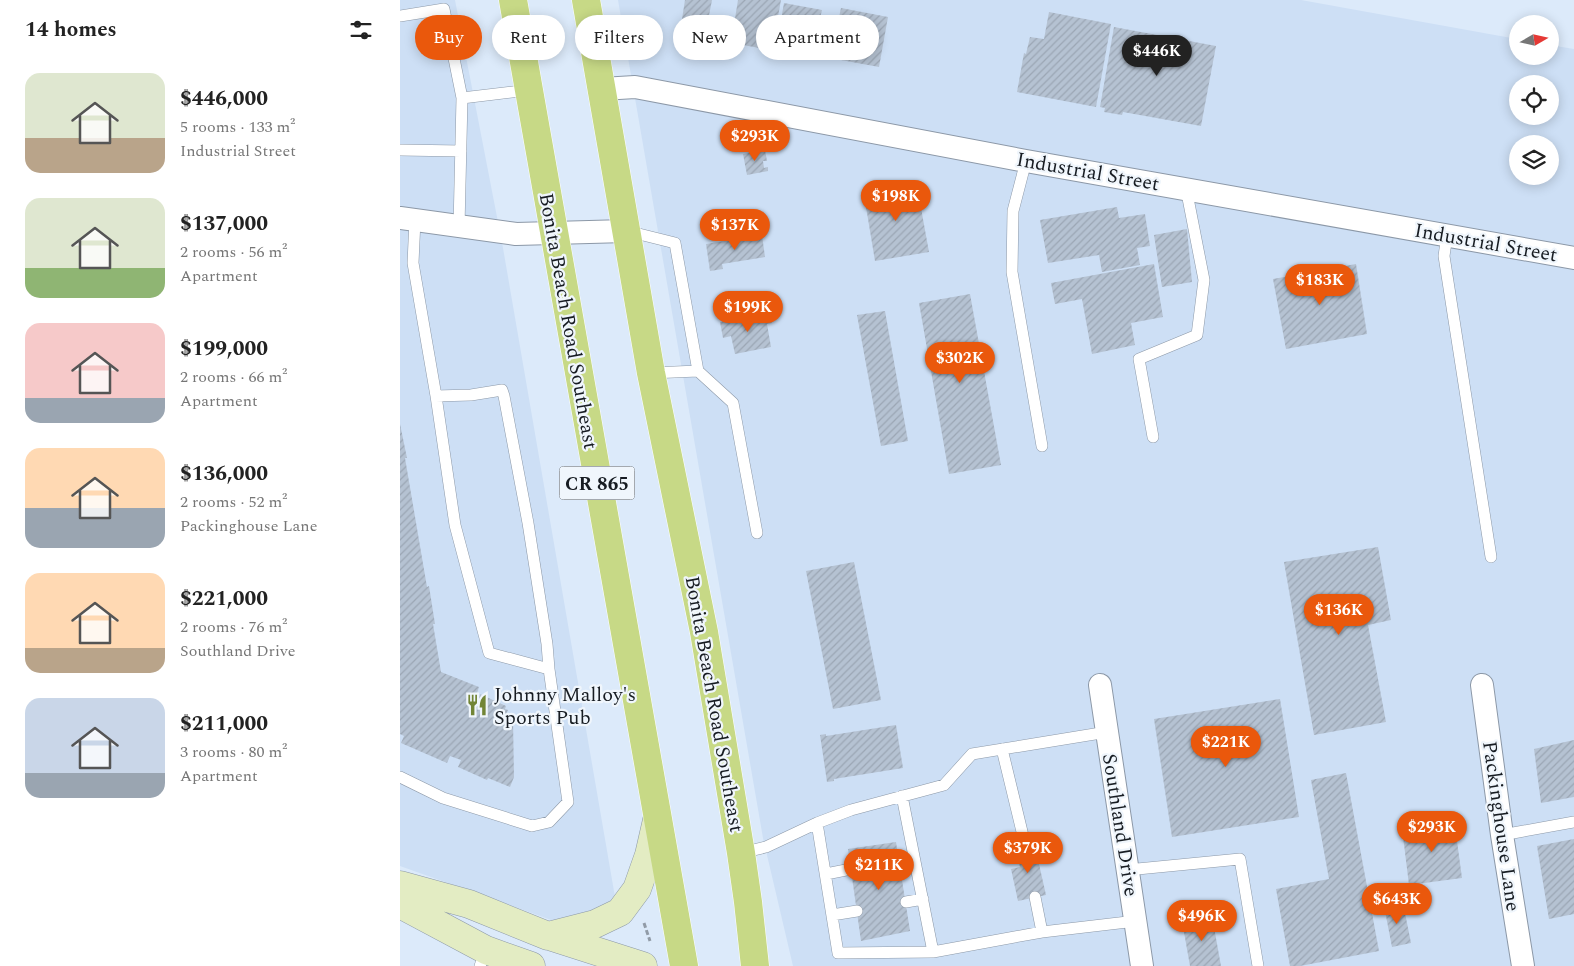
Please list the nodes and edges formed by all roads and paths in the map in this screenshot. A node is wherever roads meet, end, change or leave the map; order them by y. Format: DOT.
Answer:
graph roads {
  1 [pos="512,0"];
  2 [pos="586,0"];
  3 [pos="400,16"];
  4 [pos="602,89"];
  5 [pos="529,90"];
  6 [pos="462,98"];
  7 [pos="400,150"];
  8 [pos="461,150"];
  9 [pos="1026,161"];
  10 [pos="1186,188"];
  11 [pos="408,219"];
  12 [pos="459,228"];
  13 [pos="626,231"];
  14 [pos="554,234"];
  15 [pos="1447,235"];
  16 [pos="1574,258"];
  17 [pos="698,371"];
  18 [pos="651,373"];
  19 [pos="436,396"];
  20 [pos="1153,437"];
  21 [pos="1042,446"];
  22 [pos="757,533"];
  23 [pos="1491,557"];
  24 [pos="549,669"];
  25 [pos="1100,685"];
  26 [pos="1482,685"];
  27 [pos="1107,732"];
  28 [pos="1002,749"];
  29 [pos="400,777"];
  30 [pos="902,796"];
  31 [pos="657,820"];
  32 [pos="1574,822"];
  33 [pos="817,823"];
  34 [pos="1502,834"];
  35 [pos="1024,844"];
  36 [pos="741,853"];
  37 [pos="914,858"];
  38 [pos="899,860"];
  39 [pos="851,869"];
  40 [pos="1127,870"];
  41 [pos="826,874"];
  42 [pos="400,885"];
  43 [pos="1035,897"];
  44 [pos="922,899"];
  45 [pos="906,902"];
  46 [pos="400,904"];
  47 [pos="857,911"];
  48 [pos="832,915"];
  49 [pos="642,916"];
  50 [pos="1136,921"];
  51 [pos="1042,932"];
  52 [pos="548,936"];
  53 [pos="933,952"];
  54 [pos="647,956"];
  55 [pos="483,958"];
  56 [pos="531,966"];
  57 [pos="684,966"];
  58 [pos="755,966"];
  59 [pos="1142,966"];
  60 [pos="1258,966"];
  61 [pos="1523,966"];
  1 -- 5 [label="main road, Bonita Beach Road Southeast / CR 865"];
  2 -- 4 [label="main road, Bonita Beach Road Southeast"];
  3 -- 6 [label="lane"];
  4 -- 9 [label="street, Industrial Street"];
  4 -- 13 [label="main road, Bonita Beach Road Southeast"];
  5 -- 6 [label="lane"];
  5 -- 14 [label="main road, Bonita Beach Road Southeast / CR 865"];
  6 -- 8 [label="lane"];
  7 -- 8 [label="lane"];
  8 -- 12 [label="lane"];
  9 -- 10 [label="street, Industrial Street"];
  9 -- 21 [label="lane"];
  10 -- 15 [label="street, Industrial Street"];
  10 -- 20 [label="lane"];
  11 -- 12 [label="street"];
  11 -- 19 [label="lane"];
  12 -- 14 [label="street"];
  13 -- 14 [label="street"];
  13 -- 17 [label="lane"];
  13 -- 18 [label="main road, Bonita Beach Road Southeast"];
  14 -- 31 [label="main road, Bonita Beach Road Southeast / CR 865"];
  15 -- 16 [label="street, Industrial Street"];
  15 -- 23 [label="lane"];
  17 -- 18 [label="lane"];
  17 -- 22 [label="lane"];
  18 -- 36 [label="main road, Bonita Beach Road Southeast"];
  19 -- 24 [label="lane"];
  19 -- 24 [label="lane"];
  24 -- 29 [label="lane"];
  25 -- 27 [label="street, Southland Drive"];
  26 -- 34 [label="street, Packinghouse Lane"];
  27 -- 28 [label="lane"];
  27 -- 40 [label="street, Southland Drive"];
  28 -- 30 [label="lane"];
  28 -- 35 [label="lane"];
  30 -- 33 [label="lane"];
  30 -- 37 [label="lane"];
  31 -- 52 [label="street"];
  31 -- 57 [label="main road, Bonita Beach Road Southeast / CR 865"];
  32 -- 34 [label="lane"];
  33 -- 36 [label="lane"];
  33 -- 41 [label="lane"];
  34 -- 61 [label="street, Packinghouse Lane"];
  36 -- 58 [label="main road, Bonita Beach Road Southeast"];
  37 -- 38 [label="lane"];
  37 -- 44 [label="lane"];
  39 -- 41 [label="lane"];
  40 -- 50 [label="street, Southland Drive"];
  40 -- 60 [label="lane"];
  41 -- 48 [label="lane"];
  42 -- 52 [label="street"];
  43 -- 51 [label="lane"];
  44 -- 45 [label="lane"];
  44 -- 53 [label="lane"];
  46 -- 55 [label="street"];
  47 -- 48 [label="lane"];
  48 -- 53 [label="lane"];
  49 -- 54 [label="path"];
  50 -- 51 [label="lane"];
  50 -- 59 [label="street, Southland Drive"];
  51 -- 53 [label="lane"];
  52 -- 54 [label="street"];
  55 -- 56 [label="street"];
}
